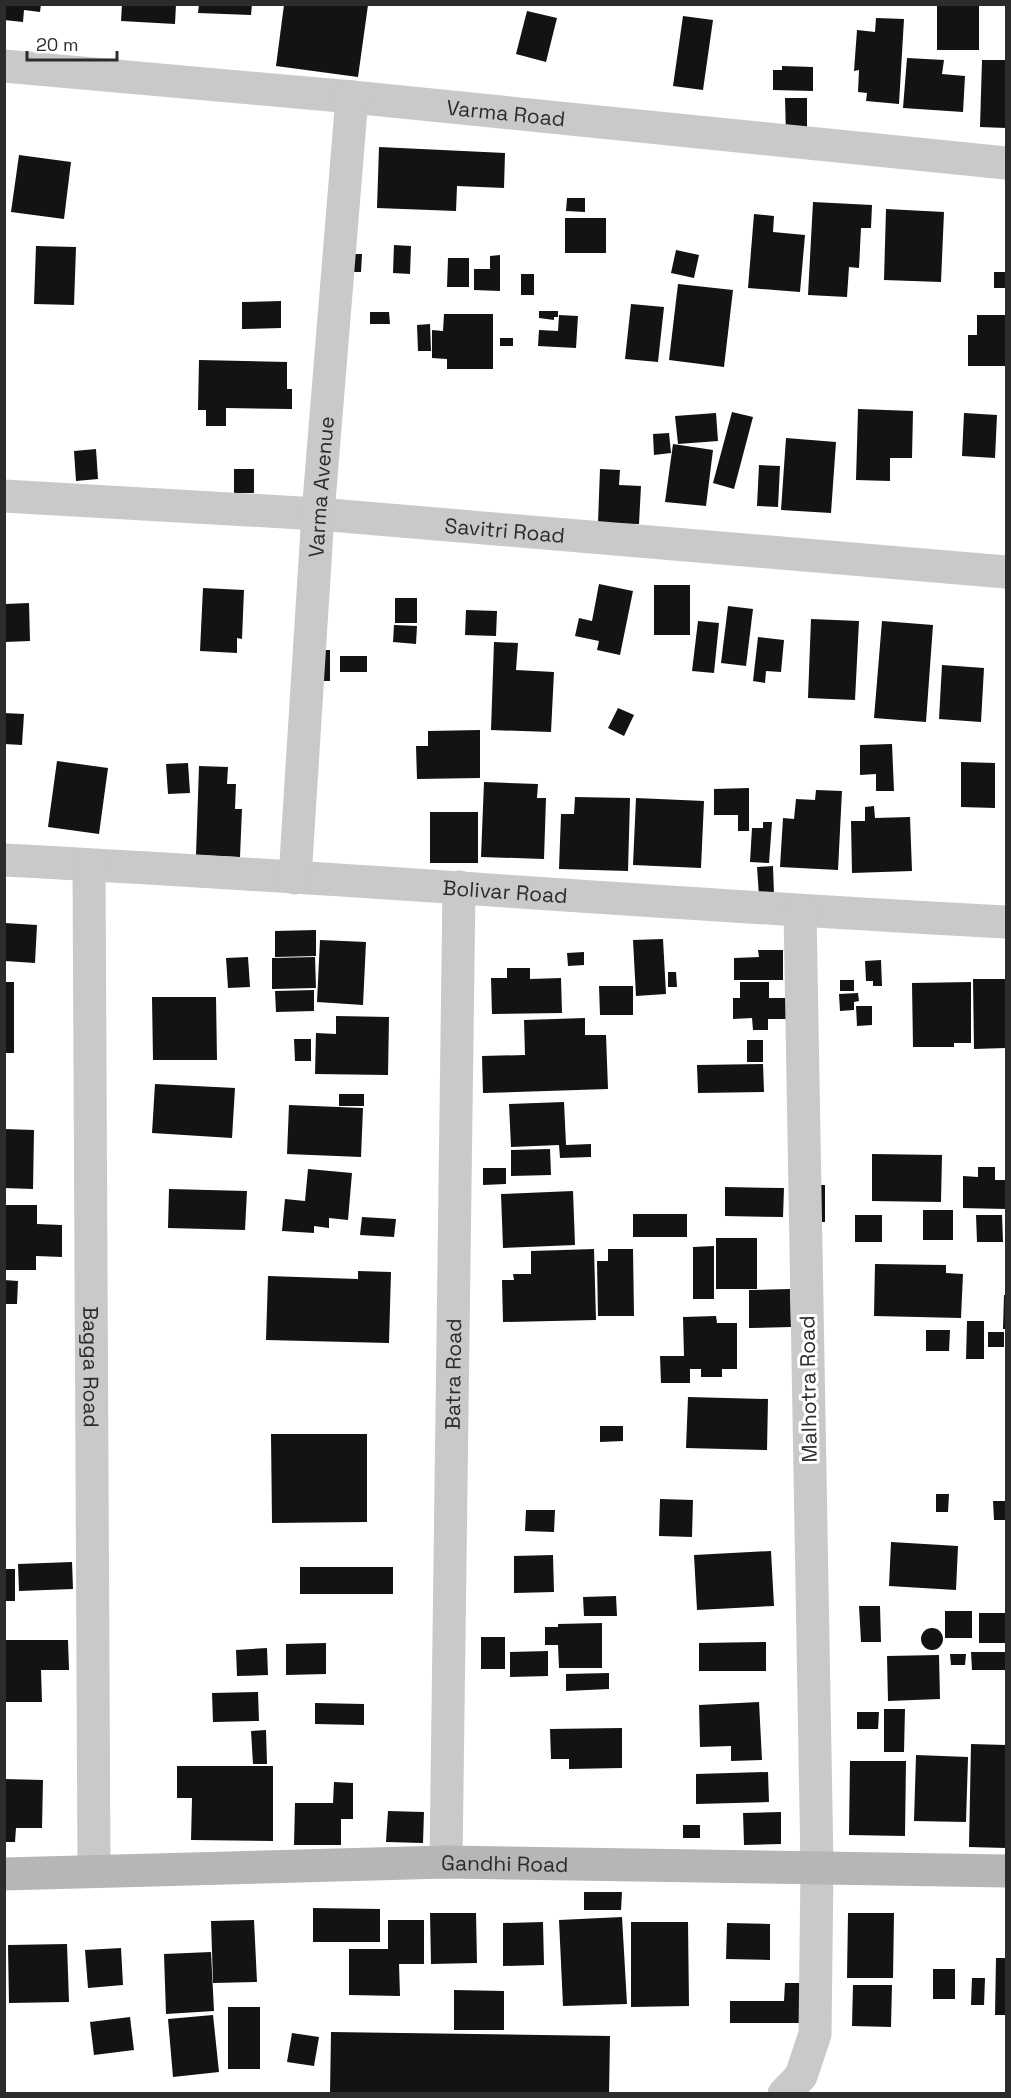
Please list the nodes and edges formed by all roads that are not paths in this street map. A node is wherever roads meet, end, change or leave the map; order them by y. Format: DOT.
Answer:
graph roads {
  1 [pos="4,66"];
  2 [pos="352,97"];
  3 [pos="1006,163"];
  4 [pos="4,496"];
  5 [pos="318,514"];
  6 [pos="1006,572"];
  7 [pos="4,860"];
  8 [pos="89,865"];
  9 [pos="295,878"];
  10 [pos="459,887"];
  11 [pos="800,911"];
  12 [pos="1006,922"];
  13 [pos="446,1862"];
  14 [pos="817,1867"];
  15 [pos="94,1871"];
  16 [pos="1006,1871"];
  17 [pos="4,1874"];
  18 [pos="784,2094"];
  1 -- 2 [label="street, Varma Road"];
  2 -- 3 [label="street, Varma Road"];
  2 -- 5 [label="street, Varma Avenue"];
  4 -- 5 [label="street, Savitri Road"];
  5 -- 6 [label="street, Savitri Road"];
  5 -- 9 [label="street, Varma Avenue"];
  7 -- 8 [label="street, Bolivar Road"];
  8 -- 9 [label="street, Bolivar Road"];
  8 -- 15 [label="street, Bagga Road"];
  9 -- 10 [label="street, Bolivar Road"];
  10 -- 11 [label="street, Bolivar Road"];
  10 -- 13 [label="street, Batra Road"];
  11 -- 12 [label="street, Bolivar Road"];
  11 -- 14 [label="street, Malhotra Road"];
  13 -- 14 [label="street, Gandhi Road"];
  13 -- 15 [label="street, Gandhi Road"];
  14 -- 16 [label="street, Gandhi Road"];
  14 -- 18 [label="street, Malhotra Road"];
  15 -- 17 [label="street, Gandhi Road"];
}
